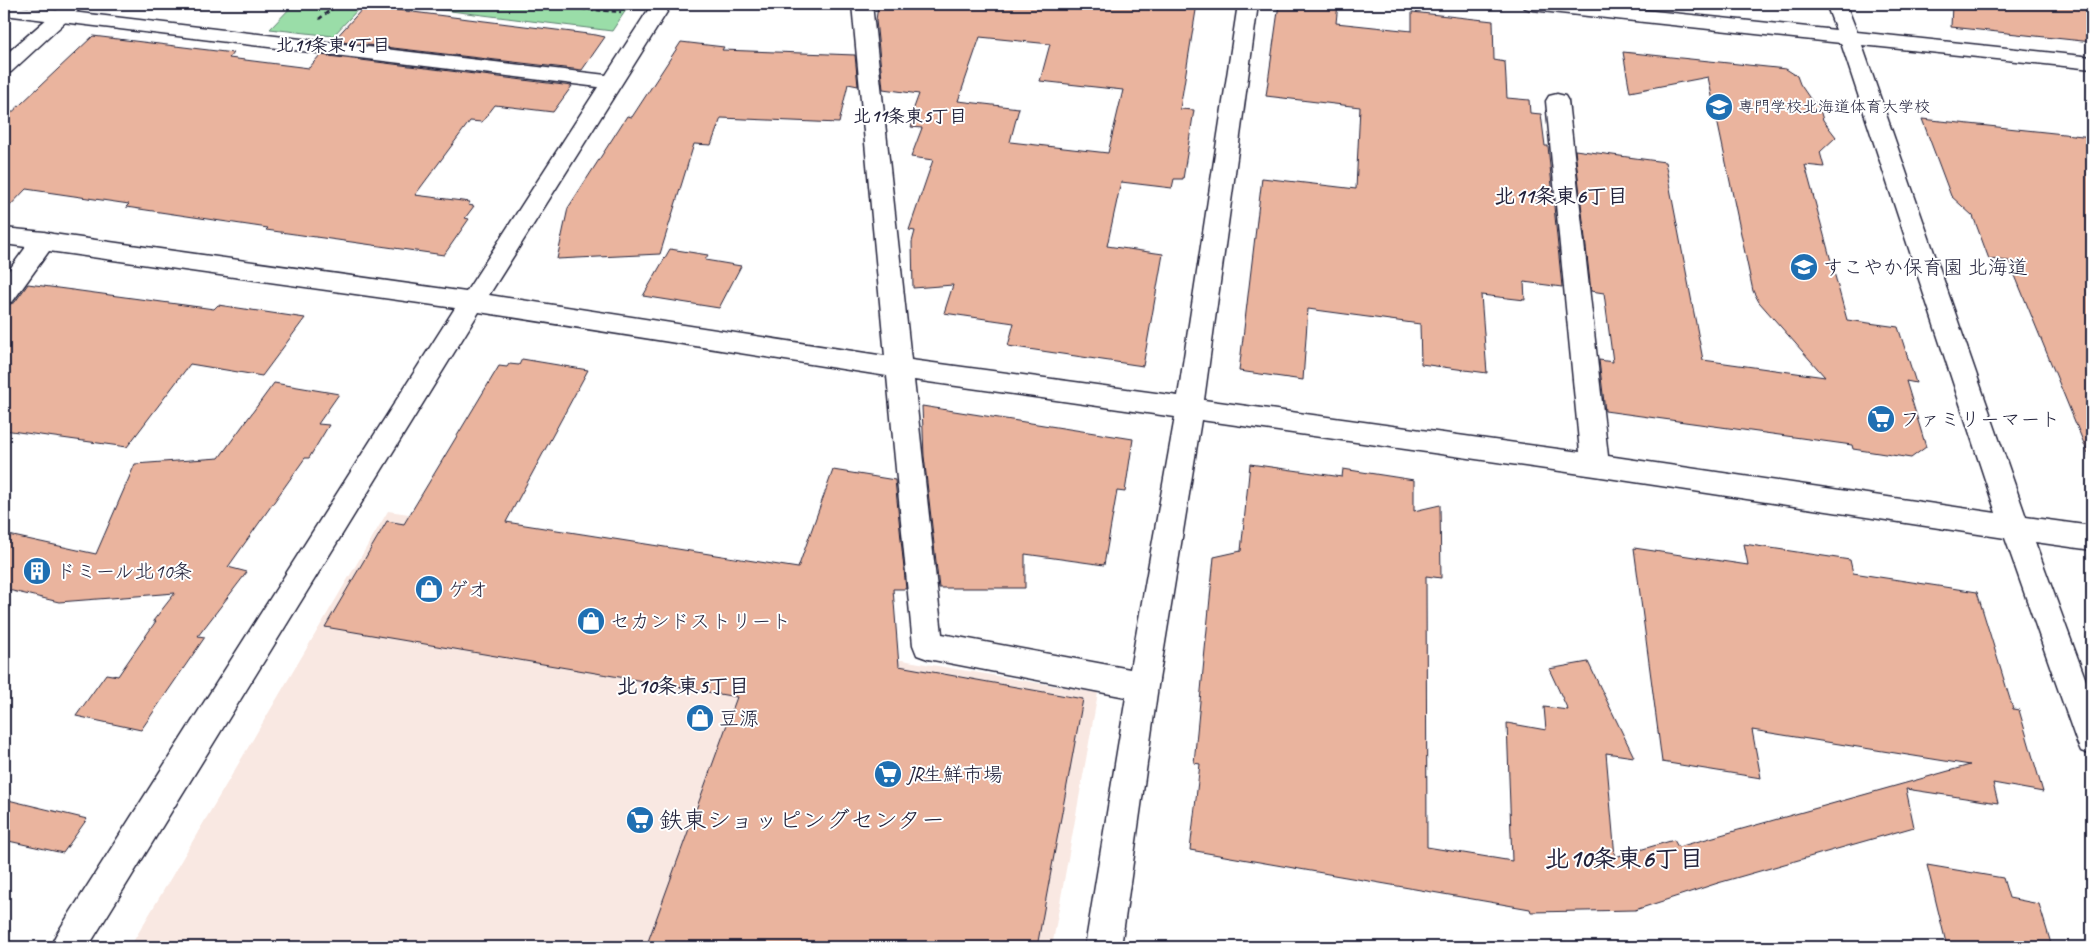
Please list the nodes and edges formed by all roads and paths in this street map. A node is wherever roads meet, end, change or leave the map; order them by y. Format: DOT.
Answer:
graph roads {
  1 [pos="522,4"];
  2 [pos="662,4"];
  3 [pos="862,4"];
  4 [pos="1248,4"];
  5 [pos="1532,4"];
  6 [pos="1836,4"];
  7 [pos="4,9"];
  8 [pos="68,10"];
  9 [pos="628,13"];
  10 [pos="1848,37"];
  11 [pos="2092,62"];
  12 [pos="4,67"];
  13 [pos="611,82"];
  14 [pos="1558,101"];
  15 [pos="4,236"];
  16 [pos="44,240"];
  17 [pos="4,295"];
  18 [pos="472,302"];
  19 [pos="900,368"];
  20 [pos="1190,408"];
  21 [pos="1595,465"];
  22 [pos="2016,527"];
  23 [pos="2092,538"];
  24 [pos="1143,686"];
  25 [pos="2092,740"];
  26 [pos="68,947"];
  27 [pos="1103,947"];
  1 -- 9 [label="path"];
  2 -- 13 [label="street"];
  3 -- 19 [label="street"];
  4 -- 20 [label="street"];
  5 -- 10 [label="street"];
  6 -- 10 [label="street"];
  7 -- 8 [label="street"];
  8 -- 12 [label="street"];
  8 -- 13 [label="street"];
  10 -- 11 [label="street"];
  10 -- 22 [label="street"];
  13 -- 18 [label="street"];
  14 -- 21 [label="street"];
  15 -- 16 [label="street"];
  16 -- 17 [label="street"];
  16 -- 18 [label="street"];
  18 -- 19 [label="street"];
  18 -- 26 [label="street"];
  19 -- 20 [label="street"];
  19 -- 24 [label="street"];
  20 -- 21 [label="street"];
  20 -- 24 [label="street"];
  21 -- 22 [label="street"];
  22 -- 23 [label="street"];
  22 -- 25 [label="street"];
  24 -- 27 [label="street"];
}
